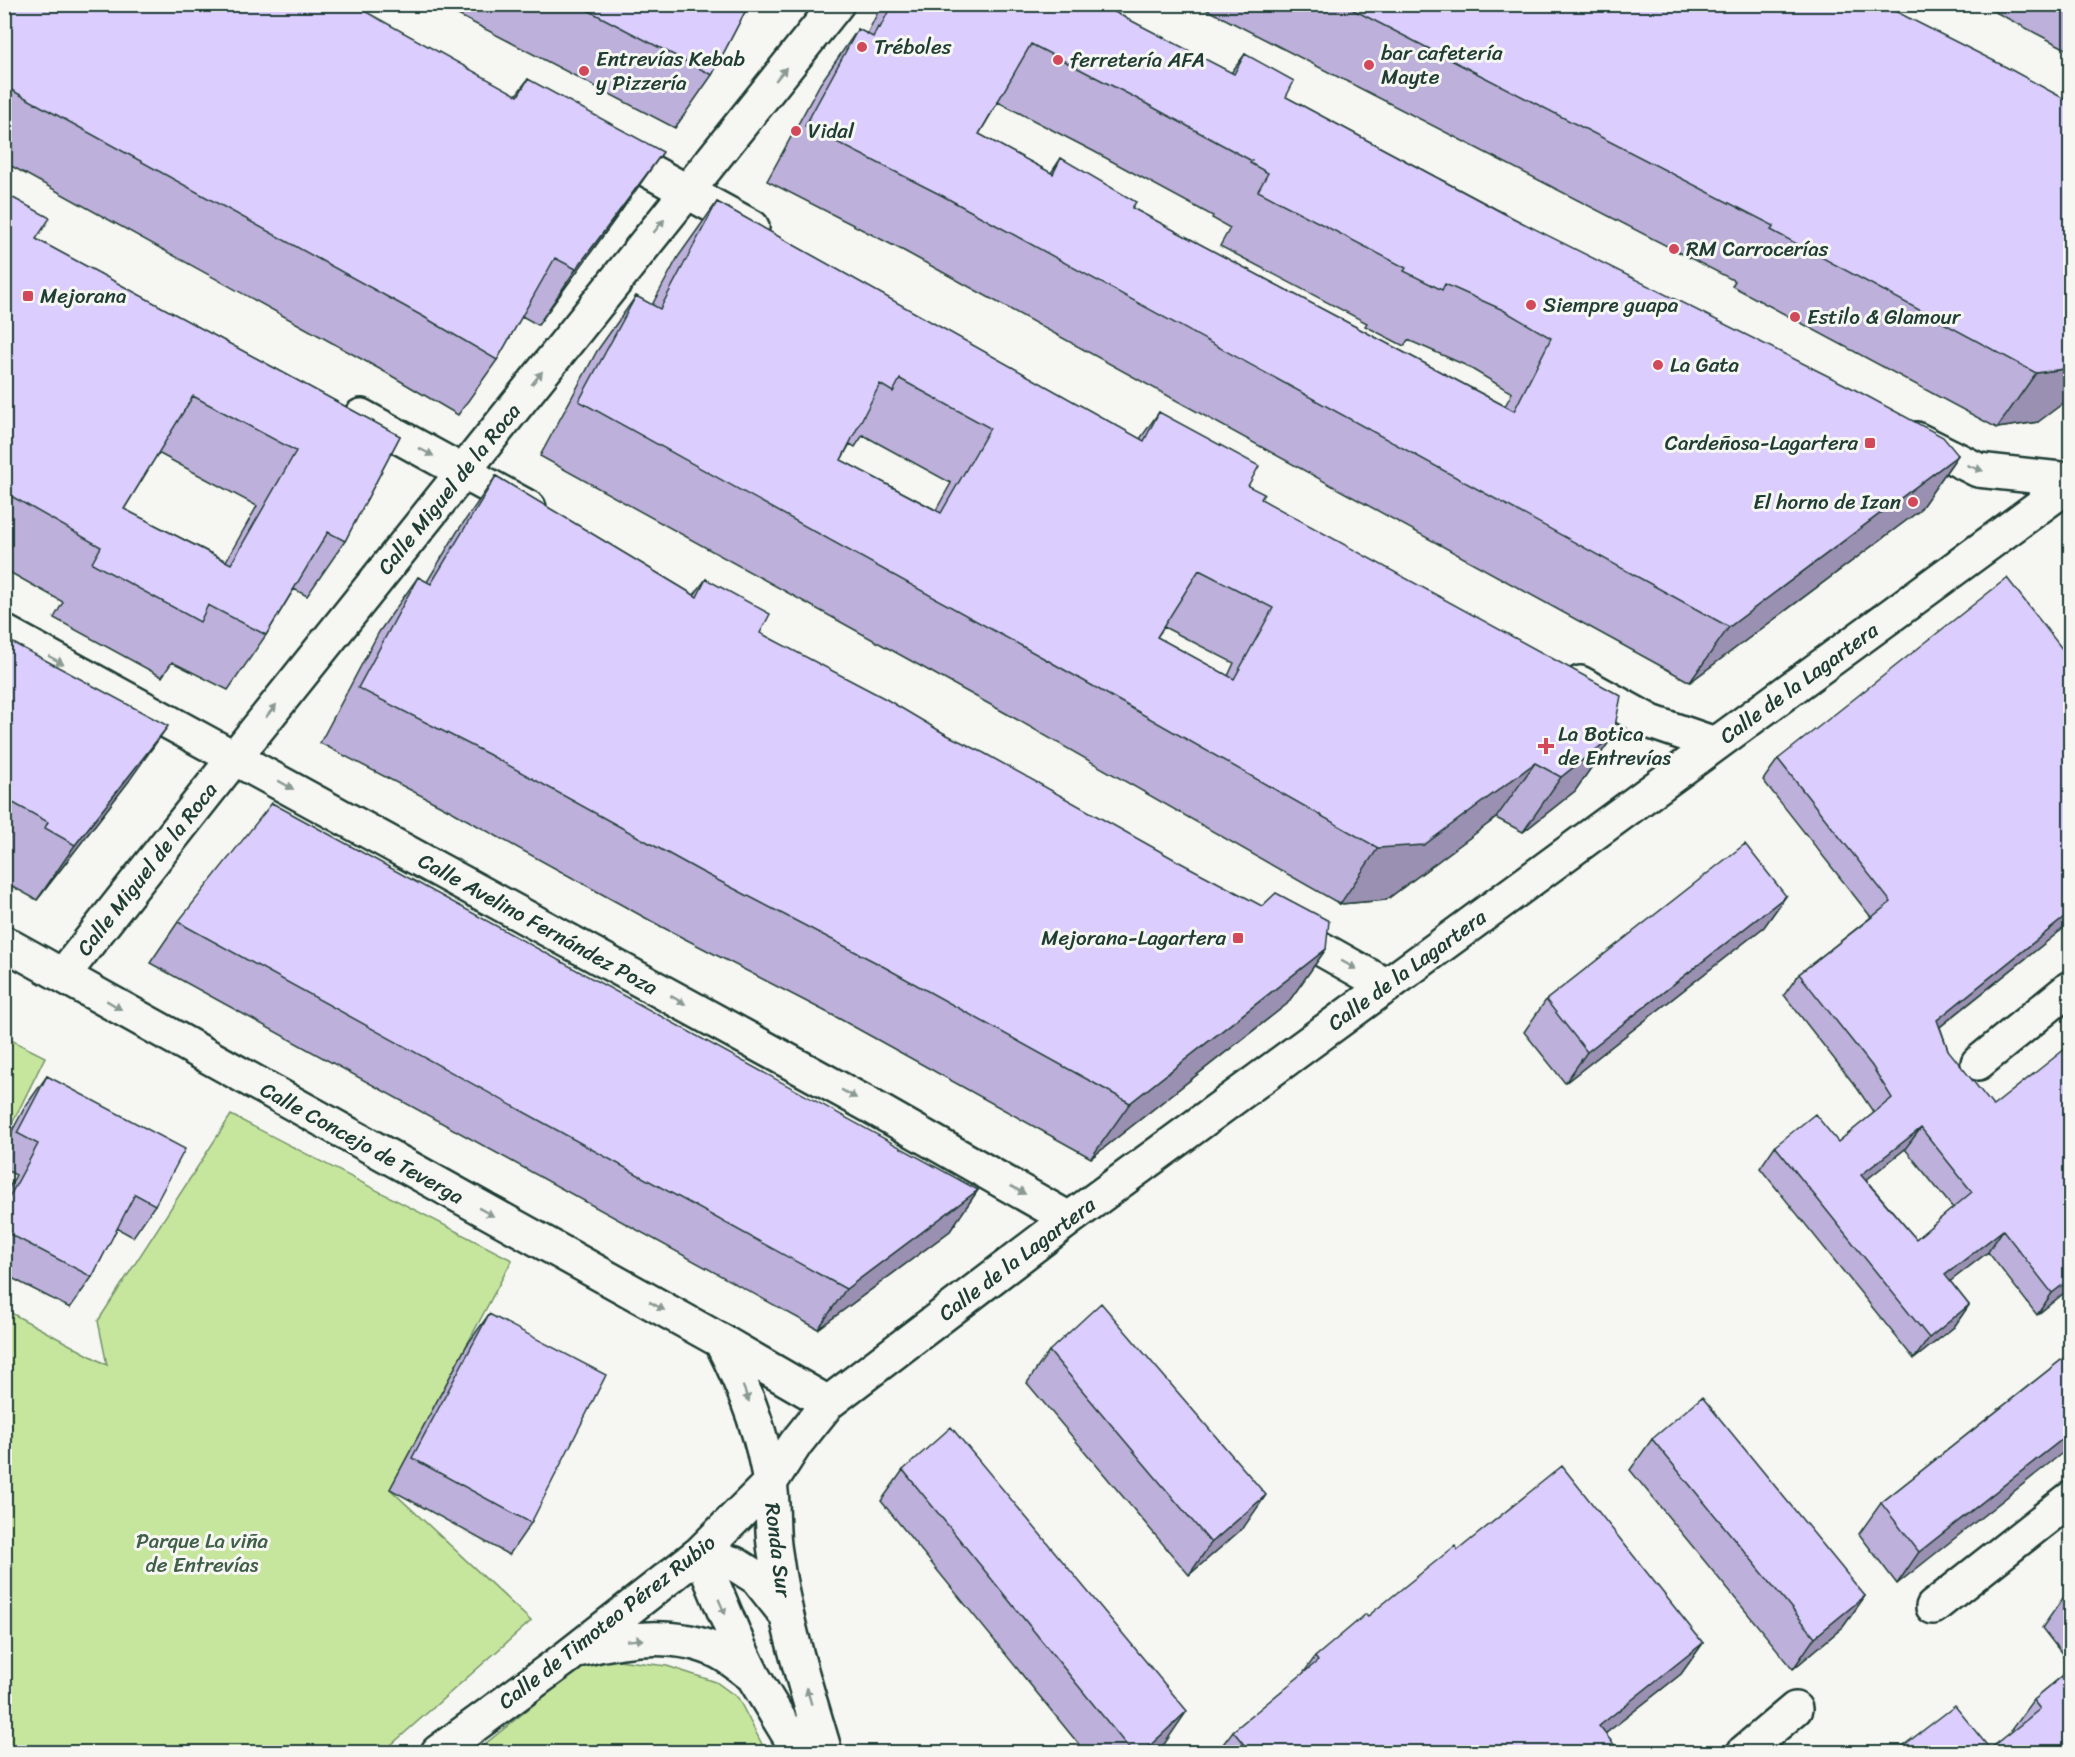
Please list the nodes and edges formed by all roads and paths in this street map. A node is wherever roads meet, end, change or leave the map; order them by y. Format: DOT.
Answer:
graph roads {
  1 [pos="837,4"];
  2 [pos="582,135"];
  3 [pos="687,191"];
  4 [pos="782,243"];
  5 [pos="337,404"];
  6 [pos="1894,428"];
  7 [pos="463,471"];
  8 [pos="2070,482"];
  9 [pos="557,523"];
  10 [pos="4,632"];
  11 [pos="1557,670"];
  12 [pos="1715,744"];
  13 [pos="235,757"];
  14 [pos="1253,911"];
  15 [pos="4,944"];
  16 [pos="63,975"];
  17 [pos="1387,986"];
  18 [pos="2070,988"];
  19 [pos="1978,1063"];
  20 [pos="1069,1219"];
  21 [pos="721,1341"];
  22 [pos="828,1403"];
  23 [pos="770,1483"];
  24 [pos="2070,1498"];
  25 [pos="700,1553"];
  26 [pos="1933,1607"];
  27 [pos="787,1616"];
  28 [pos="577,1650"];
  29 [pos="753,1676"];
  30 [pos="1795,1708"];
  31 [pos="438,1752"];
  32 [pos="799,1752"];
  33 [pos="825,1752"];
  34 [pos="1744,1752"];
  3 -- 1 [label="street, Calle Miguel de la Roca, one-way"];
  2 -- 3 [label="street"];
  3 -- 4 [label="street"];
  7 -- 3 [label="street, Calle Miguel de la Roca, one-way"];
  5 -- 7 [label="street, one-way"];
  6 -- 8 [label="street, one-way"];
  7 -- 9 [label="street"];
  13 -- 7 [label="street, Calle Miguel de la Roca, one-way"];
  8 -- 12 [label="street, Calle de la Lagartera"];
  10 -- 13 [label="street, Calle Avelino Fernández Poza, one-way"];
  11 -- 12 [label="street"];
  12 -- 17 [label="street, Calle de la Lagartera"];
  13 -- 16 [label="street, Calle Miguel de la Roca"];
  13 -- 20 [label="street, Calle Avelino Fernández Poza, one-way"];
  14 -- 17 [label="street, one-way"];
  15 -- 16 [label="street, Calle Concejo de Teverga"];
  16 -- 21 [label="street, Calle Concejo de Teverga, one-way"];
  17 -- 20 [label="street, Calle de la Lagartera"];
  18 -- 19 [label="street"];
  20 -- 22 [label="street, Calle de la Lagartera"];
  21 -- 22 [label="street, Calle Concejo de Teverga"];
  21 -- 23 [label="street, one-way"];
  22 -- 23 [label="street, Calle de la Lagartera"];
  23 -- 25 [label="street, Calle de Timoteo Pérez Rubio"];
  23 -- 27 [label="street, Ronda Sur"];
  24 -- 26 [label="street"];
  25 -- 27 [label="street, Ronda Sur"];
  25 -- 28 [label="street, Calle de Timoteo Pérez Rubio"];
  25 -- 29 [label="street, one-way"];
  33 -- 27 [label="street, Ronda Sur, one-way"];
  28 -- 29 [label="street, one-way"];
  28 -- 31 [label="street, Calle de Timoteo Pérez Rubio"];
  29 -- 32 [label="street"];
  30 -- 34 [label="street"];
}
